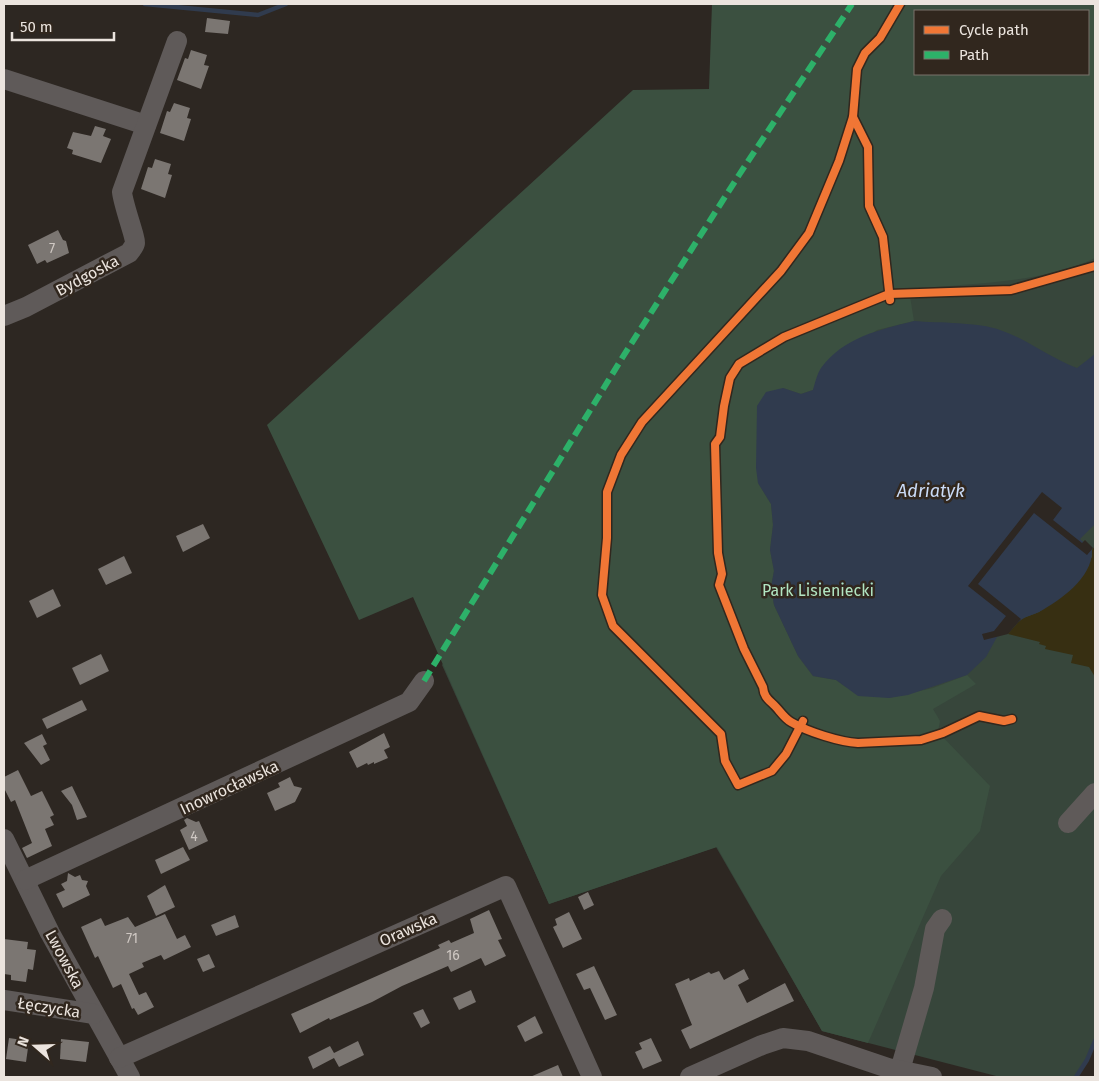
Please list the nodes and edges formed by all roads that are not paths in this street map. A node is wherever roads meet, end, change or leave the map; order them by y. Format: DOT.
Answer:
graph roads {
  1 [pos="177,41"];
  2 [pos="4,79"];
  3 [pos="146,125"];
  4 [pos="4,316"];
  5 [pos="424,681"];
  6 [pos="1095,793"];
  7 [pos="1068,823"];
  8 [pos="4,839"];
  9 [pos="25,880"];
  10 [pos="942,919"];
  11 [pos="4,1000"];
  12 [pos="94,1014"];
  13 [pos="119,1058"];
  14 [pos="900,1070"];
  15 [pos="130,1077"];
  16 [pos="592,1077"];
  17 [pos="690,1077"];
  18 [pos="932,1077"];
  1 -- 3 [label="street, Bydgoska"];
  2 -- 3 [label="street"];
  3 -- 4 [label="street, Bydgoska"];
  5 -- 9 [label="street, Inowrocławska"];
  6 -- 7 [label="street"];
  8 -- 9 [label="street, Lwowska"];
  9 -- 12 [label="street, Lwowska"];
  10 -- 14 [label="street"];
  11 -- 12 [label="street, Łęczycka"];
  12 -- 13 [label="street, Lwowska"];
  13 -- 15 [label="street, Lwowska"];
  13 -- 16 [label="street, Orawska"];
  14 -- 17 [label="street"];
  14 -- 18 [label="street"];
}
